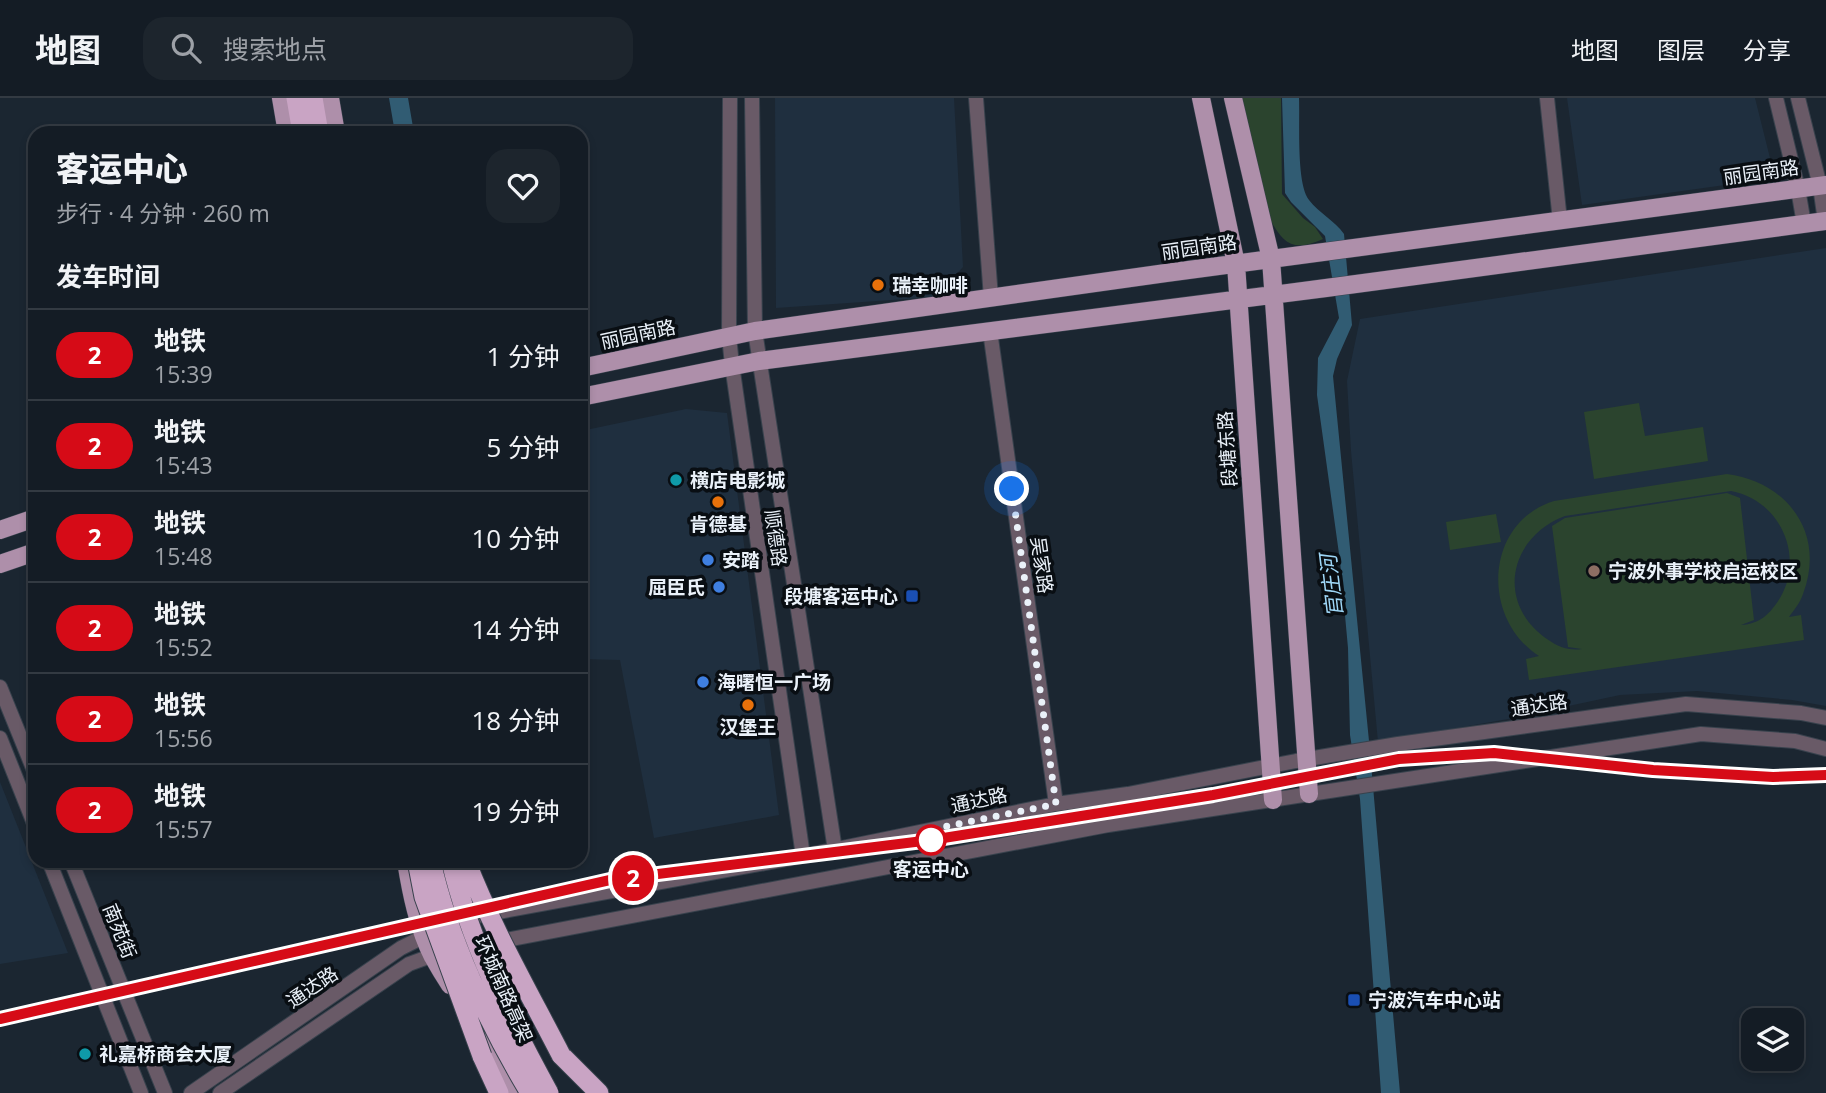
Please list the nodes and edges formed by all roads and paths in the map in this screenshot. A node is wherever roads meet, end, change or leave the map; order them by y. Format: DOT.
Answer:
graph roads {
  1 [pos="281,98"];
  2 [pos="296,98"];
  3 [pos="313,98"];
  4 [pos="330,98"];
  5 [pos="730,98"];
  6 [pos="752,98"];
  7 [pos="976,98"];
  8 [pos="1201,98"];
  9 [pos="1233,98"];
  10 [pos="1547,98"];
  11 [pos="1776,98"];
  12 [pos="1798,98"];
  13 [pos="286,126"];
  14 [pos="301,126"];
  15 [pos="317,126"];
  16 [pos="335,126"];
  17 [pos="1823,185"];
  18 [pos="1798,189"];
  19 [pos="1560,220"];
  20 [pos="1826,221"];
  21 [pos="1804,224"];
  22 [pos="1271,259"];
  23 [pos="1236,264"];
  24 [pos="1273,295"];
  25 [pos="990,298"];
  26 [pos="1238,299"];
  27 [pos="755,331"];
  28 [pos="990,331"];
  29 [pos="729,336"];
  30 [pos="759,360"];
  31 [pos="732,365"];
  32 [pos="588,366"];
  33 [pos="588,396"];
  34 [pos="28,520"];
  35 [pos="0,530"];
  36 [pos="28,554"];
  37 [pos="0,564"];
  38 [pos="0,687"];
  39 [pos="1826,718"];
  40 [pos="0,738"];
  41 [pos="1826,750"];
  42 [pos="28,756"];
  43 [pos="1308,759"];
  44 [pos="1270,766"];
  45 [pos="1312,794"];
  46 [pos="1273,800"];
  47 [pos="1056,804"];
  48 [pos="28,808"];
  49 [pos="835,850"];
  50 [pos="803,856"];
  51 [pos="52,868"];
  52 [pos="74,868"];
  53 [pos="407,868"];
  54 [pos="418,868"];
  55 [pos="433,868"];
  56 [pos="455,868"];
  57 [pos="457,868"];
  58 [pos="470,868"];
  59 [pos="476,916"];
  60 [pos="425,935"];
  61 [pos="486,943"];
  62 [pos="432,954"];
  63 [pos="561,1055"];
  64 [pos="141,1093"];
  65 [pos="165,1093"];
  66 [pos="191,1093"];
  67 [pos="220,1093"];
  68 [pos="499,1093"];
  69 [pos="515,1093"];
  70 [pos="530,1093"];
  71 [pos="549,1093"];
  72 [pos="559,1093"];
  73 [pos="587,1093"];
  74 [pos="599,1093"];
  1 -- 13 [label="main road"];
  2 -- 14 [label="highway"];
  3 -- 15 [label="highway"];
  4 -- 16 [label="main road"];
  5 -- 29 [label="street, 顺德路"];
  6 -- 27 [label="street, 顺德路"];
  7 -- 25 [label="street"];
  8 -- 23 [label="main road, 段塘东路"];
  9 -- 22 [label="main road"];
  10 -- 19 [label="street"];
  11 -- 18 [label="street"];
  12 -- 17 [label="street"];
  17 -- 18 [label="main road, 丽园南路"];
  17 -- 20 [label="street"];
  18 -- 19 [label="main road, 丽园南路"];
  18 -- 21 [label="street"];
  19 -- 22 [label="main road, 丽园南路"];
  20 -- 21 [label="main road"];
  21 -- 24 [label="main road"];
  22 -- 23 [label="main road, 丽园南路"];
  22 -- 24 [label="main road"];
  23 -- 25 [label="main road, 丽园南路"];
  23 -- 26 [label="main road, 段塘东路"];
  24 -- 26 [label="main road"];
  24 -- 43 [label="main road"];
  25 -- 27 [label="main road, 丽园南路"];
  26 -- 28 [label="main road"];
  26 -- 44 [label="main road, 段塘东路"];
  27 -- 29 [label="main road, 丽园南路"];
  27 -- 30 [label="street, 顺德路"];
  28 -- 30 [label="main road"];
  28 -- 47 [label="street, 吴家路"];
  29 -- 31 [label="street, 顺德路"];
  29 -- 32 [label="main road, 丽园南路"];
  30 -- 31 [label="main road"];
  30 -- 49 [label="street, 顺德路"];
  31 -- 33 [label="main road"];
  31 -- 50 [label="street, 顺德路"];
  34 -- 35 [label="main road"];
  36 -- 37 [label="main road"];
  38 -- 42 [label="street"];
  39 -- 43 [label="street, 通达路"];
  40 -- 48 [label="street"];
  41 -- 45 [label="street, 通达路"];
  43 -- 44 [label="street, 通达路"];
  43 -- 45 [label="main road"];
  44 -- 46 [label="main road, 段塘东路"];
  44 -- 47 [label="street, 通达路"];
  45 -- 46 [label="street, 通达路"];
  46 -- 61 [label="street, 通达路"];
  47 -- 49 [label="street, 通达路"];
  49 -- 50 [label="street, 通达路"];
  50 -- 59 [label="street, 通达路"];
  51 -- 64 [label="street, 南苑街"];
  52 -- 65 [label="street, 南苑街"];
  53 -- 60 [label="main road"];
  54 -- 68 [label="highway, bridge"];
  55 -- 70 [label="highway, 环城南路高架, bridge"];
  56 -- 71 [label="highway, 环城南路高架, bridge"];
  57 -- 59 [label="main road"];
  58 -- 63 [label="highway, bridge"];
  59 -- 60 [label="street, 通达路"];
  59 -- 61 [label="main road"];
  60 -- 62 [label="main road"];
  60 -- 66 [label="street, 通达路"];
  61 -- 62 [label="street, 通达路"];
  61 -- 72 [label="main road"];
  62 -- 67 [label="street, 通达路"];
  62 -- 69 [label="main road"];
  63 -- 73 [label="highway"];
  63 -- 74 [label="highway"];
}
